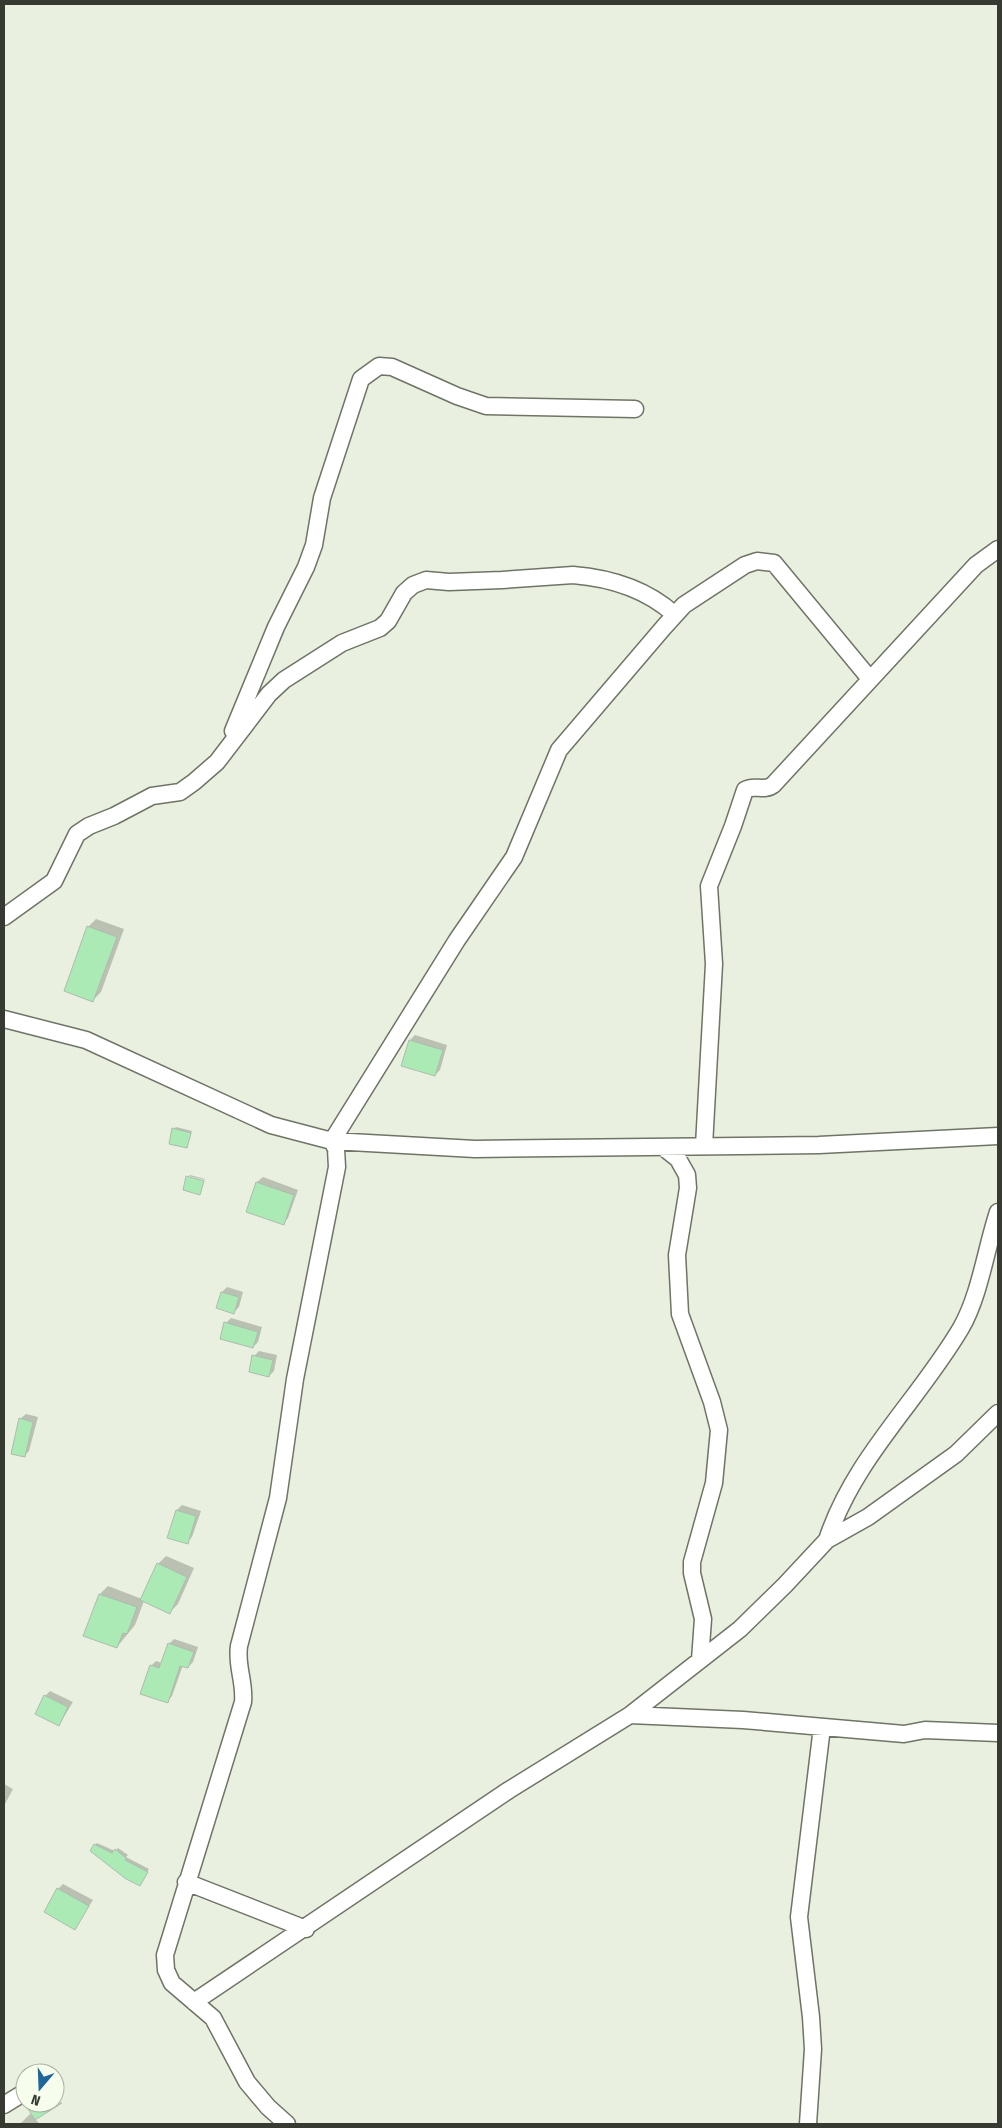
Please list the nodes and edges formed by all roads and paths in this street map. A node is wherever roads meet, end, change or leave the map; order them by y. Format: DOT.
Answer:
graph roads {
  1 [pos="635,409"];
  2 [pos="998,550"];
  3 [pos="674,614"];
  4 [pos="870,679"];
  5 [pos="224,753"];
  6 [pos="4,917"];
  7 [pos="4,1019"];
  8 [pos="998,1136"];
  9 [pos="332,1141"];
  10 [pos="704,1146"];
  11 [pos="663,1147"];
  12 [pos="998,1212"];
  13 [pos="998,1412"];
  14 [pos="827,1540"];
  15 [pos="700,1660"];
  16 [pos="630,1715"];
  17 [pos="822,1727"];
  18 [pos="998,1733"];
  19 [pos="186,1882"];
  20 [pos="306,1929"];
  21 [pos="194,2002"];
  22 [pos="15,2098"];
  23 [pos="4,2105"];
  24 [pos="287,2124"];
  25 [pos="808,2124"];
  1 -- 5 [label="street"];
  2 -- 4 [label="street"];
  3 -- 4 [label="street"];
  3 -- 5 [label="street"];
  3 -- 9 [label="street"];
  4 -- 10 [label="street"];
  5 -- 6 [label="street"];
  7 -- 9 [label="street"];
  8 -- 10 [label="street"];
  9 -- 11 [label="street"];
  9 -- 19 [label="street"];
  10 -- 11 [label="street"];
  11 -- 15 [label="street"];
  12 -- 14 [label="street"];
  13 -- 14 [label="street"];
  14 -- 15 [label="street"];
  15 -- 16 [label="street"];
  16 -- 17 [label="street"];
  16 -- 20 [label="street"];
  17 -- 18 [label="street"];
  17 -- 25 [label="street"];
  19 -- 20 [label="street"];
  19 -- 21 [label="street"];
  20 -- 21 [label="street"];
  21 -- 24 [label="street"];
  22 -- 23 [label="street"];
}
